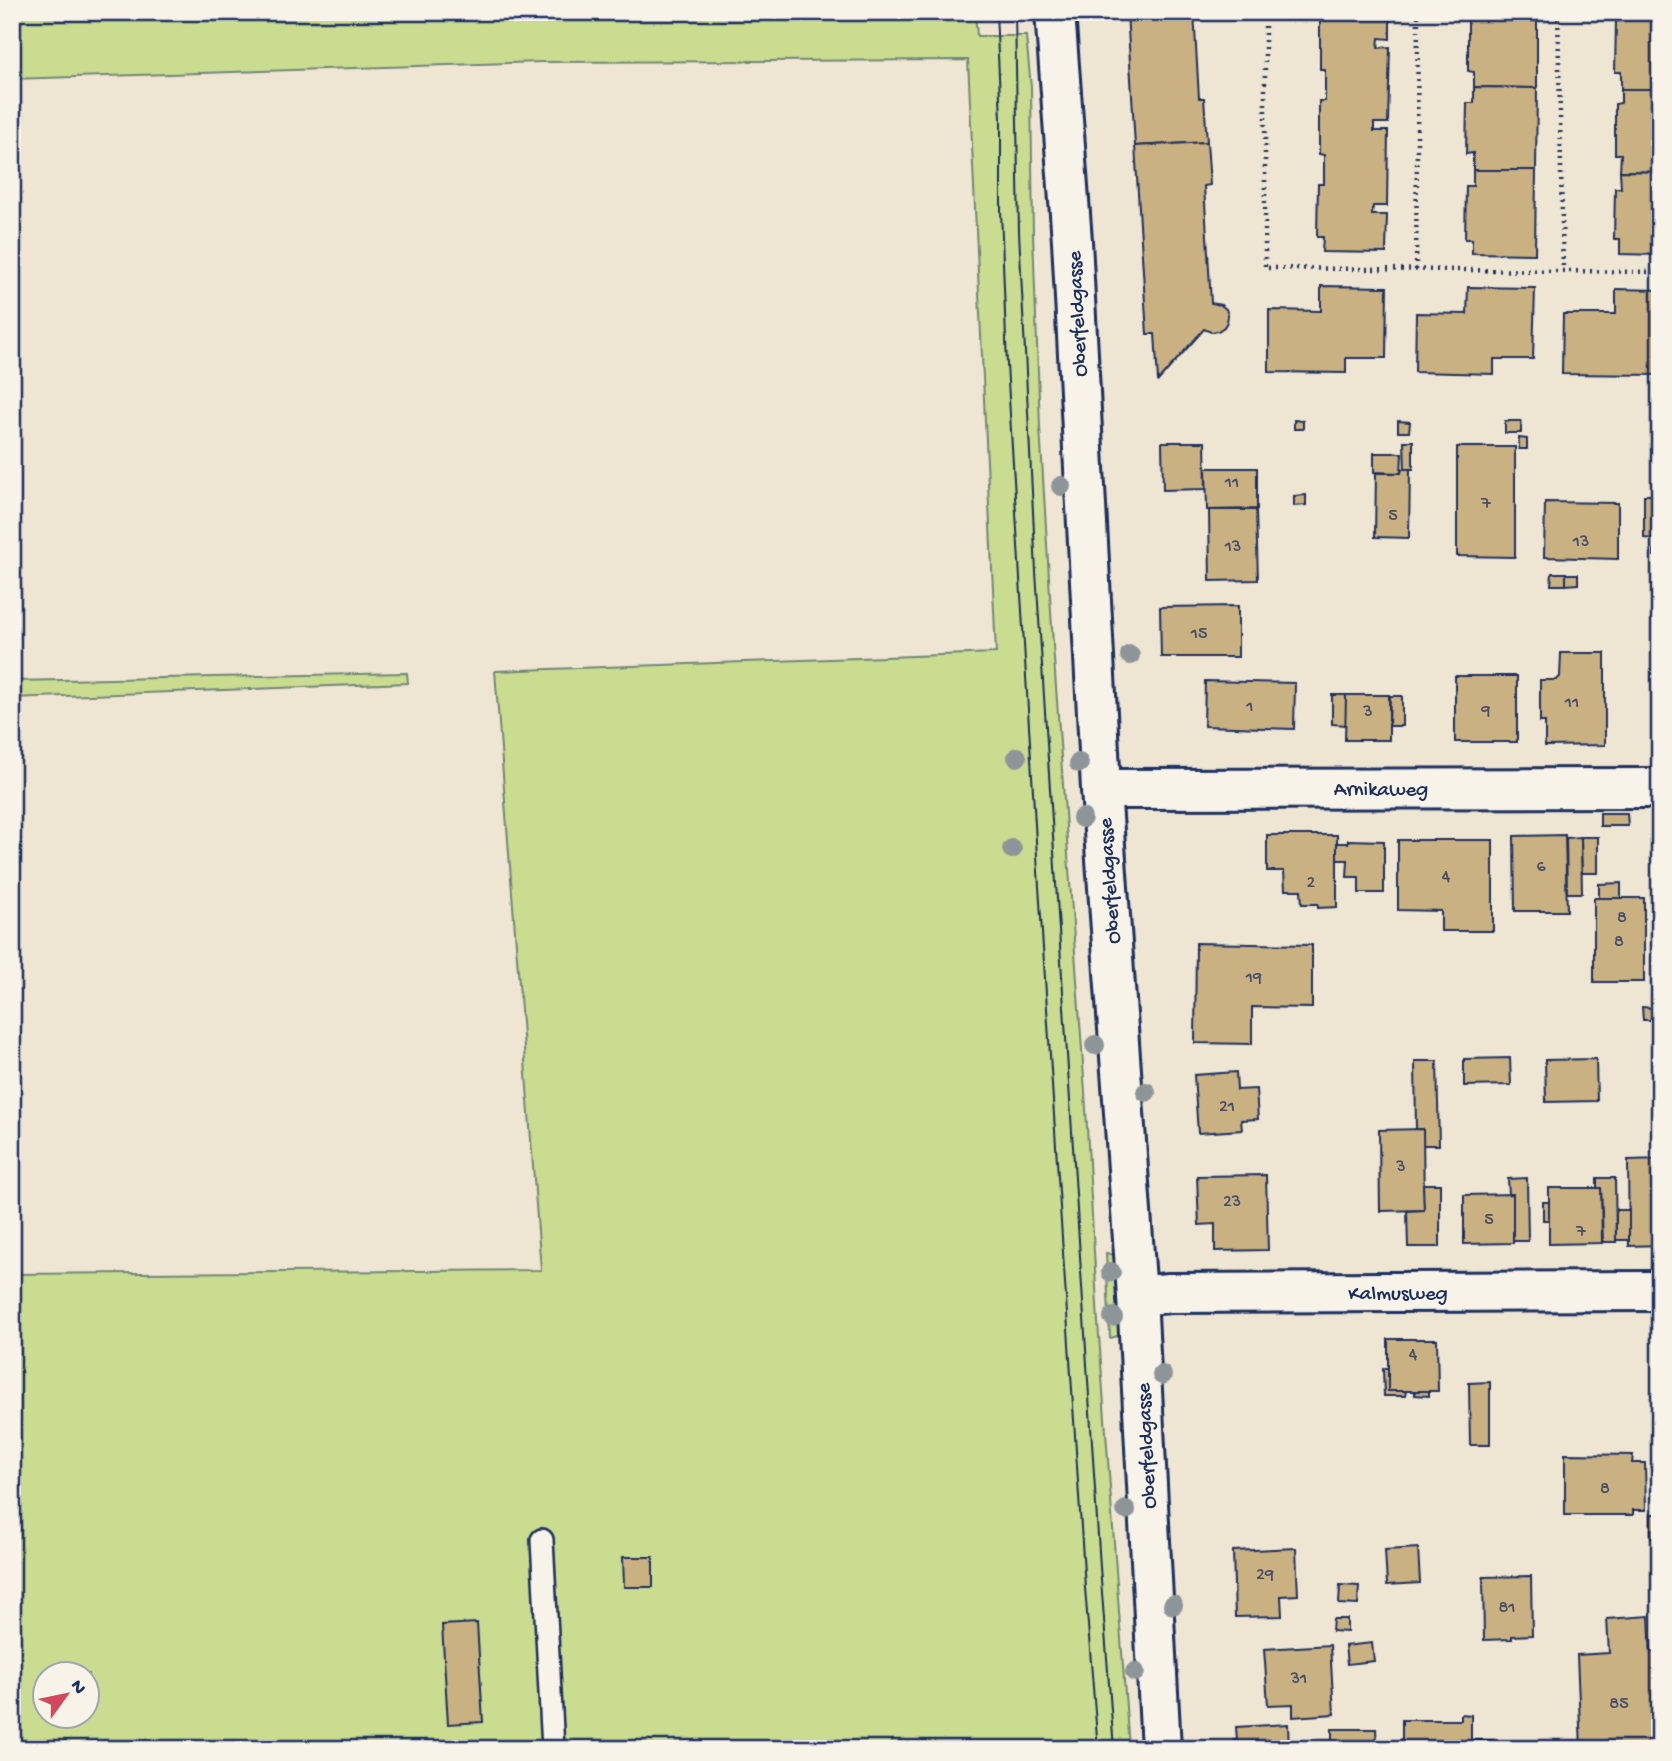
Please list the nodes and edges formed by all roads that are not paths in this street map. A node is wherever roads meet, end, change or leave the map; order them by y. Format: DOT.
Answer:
graph roads {
  1 [pos="1055,12"];
  2 [pos="1660,788"];
  3 [pos="1101,789"];
  4 [pos="1660,1291"];
  5 [pos="1136,1296"];
  6 [pos="542,1540"];
  7 [pos="553,1749"];
  8 [pos="1161,1749"];
  1 -- 3 [label="street, Oberfeldgasse"];
  2 -- 3 [label="street, Arnikaweg"];
  3 -- 5 [label="street, Oberfeldgasse"];
  4 -- 5 [label="street, Kalmusweg"];
  5 -- 8 [label="street, Oberfeldgasse"];
  6 -- 7 [label="lane"];
}
